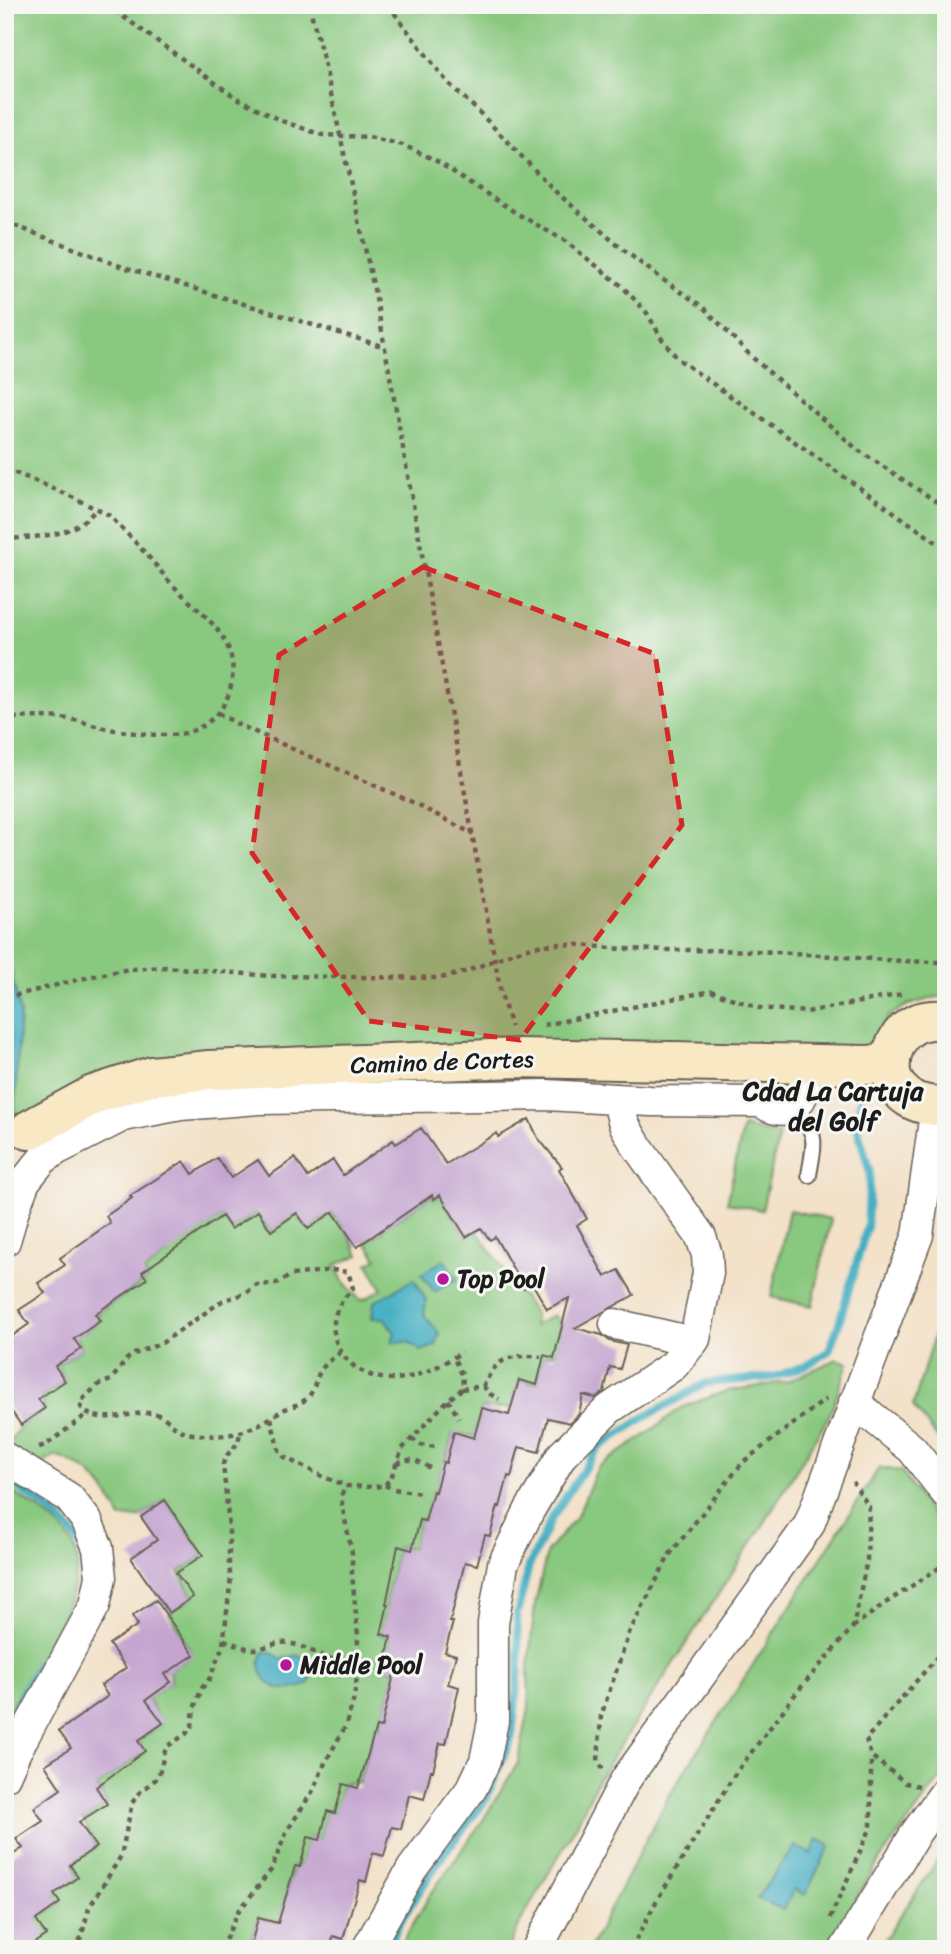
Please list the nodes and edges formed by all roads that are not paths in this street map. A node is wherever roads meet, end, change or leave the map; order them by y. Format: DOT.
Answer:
graph roads {
  1 [pos="946,1020"];
  2 [pos="891,1063"];
  3 [pos="802,1081"];
  4 [pos="617,1099"];
  5 [pos="941,1107"];
  6 [pos="17,1130"];
  7 [pos="809,1175"];
  8 [pos="5,1241"];
  9 [pos="615,1324"];
  10 [pos="693,1342"];
  11 [pos="854,1402"];
  12 [pos="13,1463"];
  13 [pos="946,1493"];
  14 [pos="5,1776"];
  15 [pos="934,1781"];
  16 [pos="367,1949"];
  17 [pos="537,1949"];
  18 [pos="845,1949"];
  1 -- 2 [label="street"];
  2 -- 3 [label="street, Camino de Cortes"];
  2 -- 5 [label="street"];
  3 -- 4 [label="street"];
  3 -- 6 [label="street, Camino de Cortes"];
  3 -- 7 [label="lane"];
  4 -- 8 [label="street"];
  4 -- 10 [label="street"];
  5 -- 11 [label="street"];
  9 -- 10 [label="street"];
  10 -- 16 [label="street"];
  11 -- 13 [label="street"];
  11 -- 17 [label="street"];
  12 -- 14 [label="street"];
  15 -- 18 [label="street"];
}
